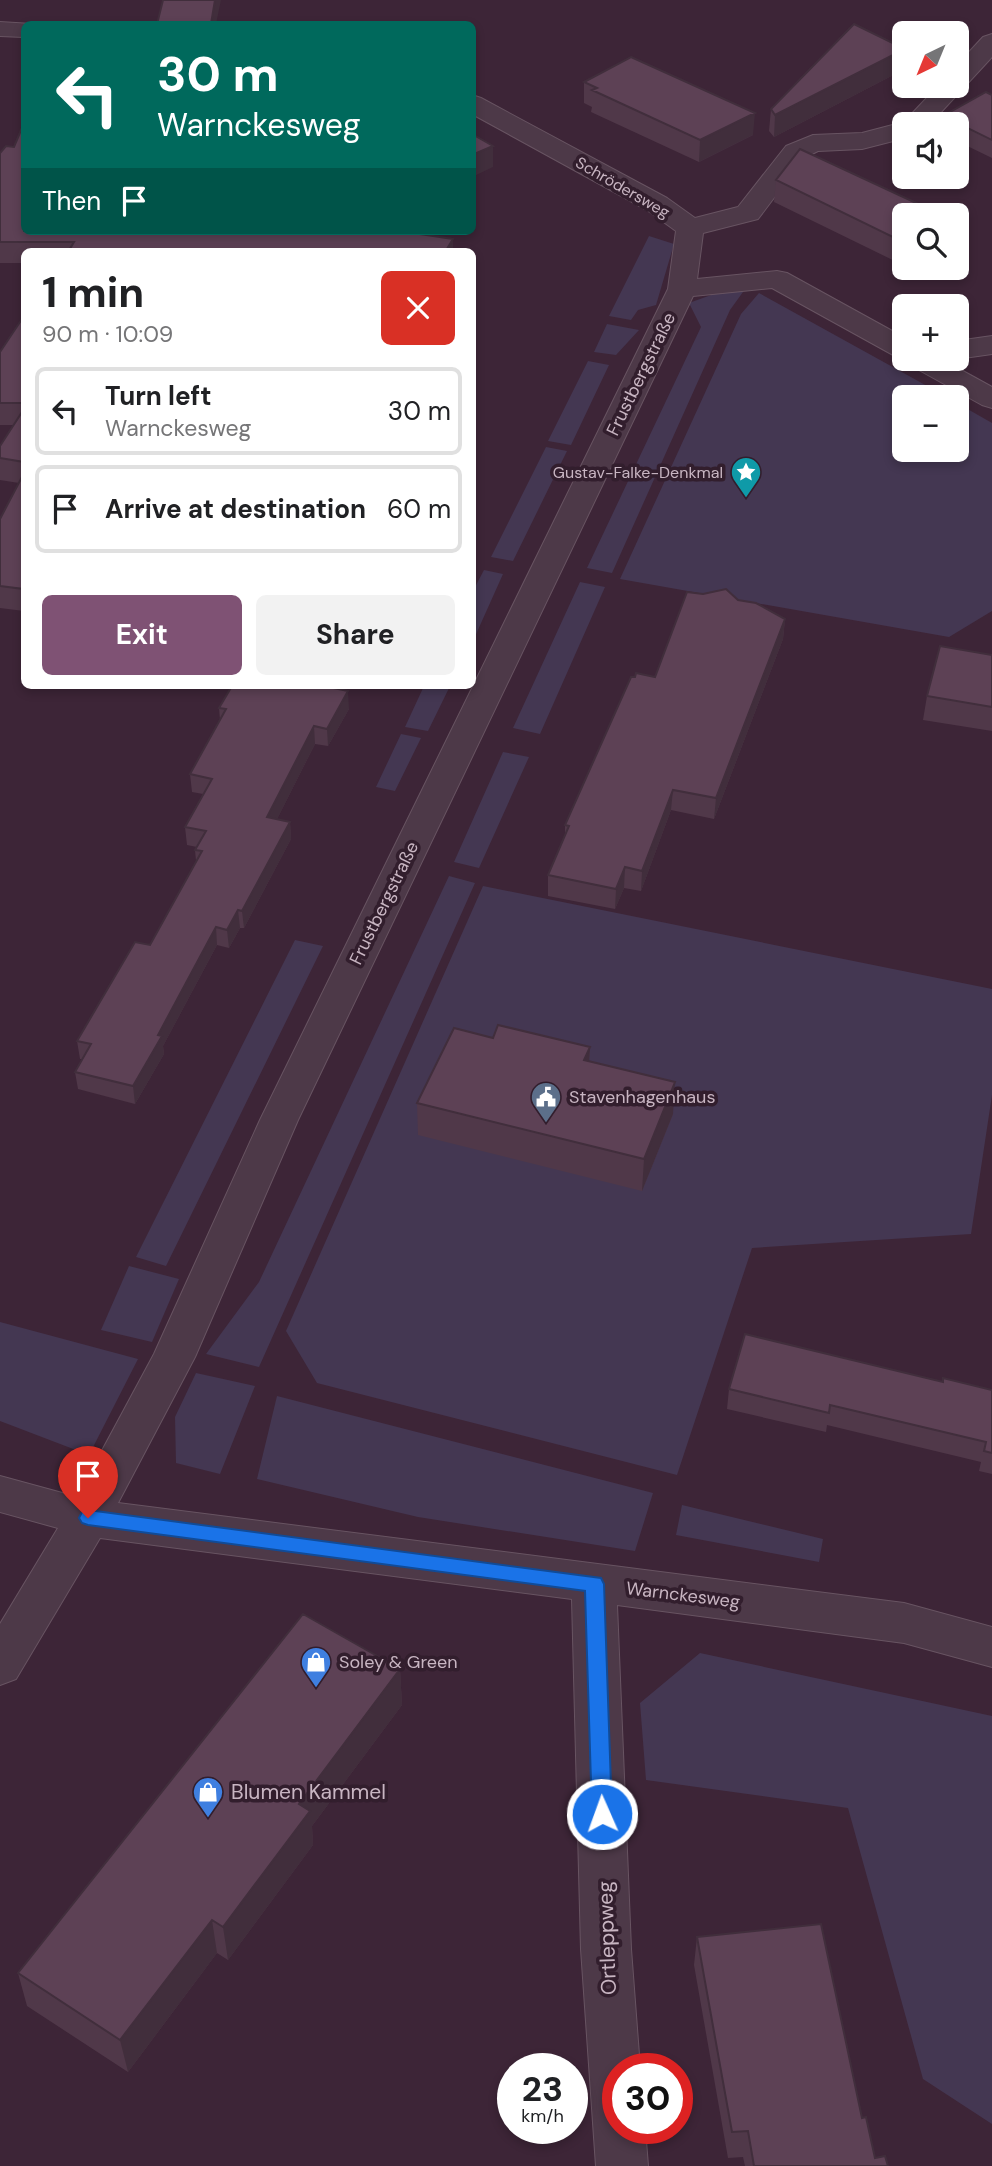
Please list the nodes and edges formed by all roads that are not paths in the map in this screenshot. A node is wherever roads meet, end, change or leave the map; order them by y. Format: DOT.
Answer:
graph roads {
  1 [pos="0,29"];
  2 [pos="21,30"];
  3 [pos="992,42"];
  4 [pos="970,66"];
  5 [pos="941,98"];
  6 [pos="476,105"];
  7 [pos="927,112"];
  8 [pos="892,133"];
  9 [pos="690,228"];
  10 [pos="684,274"];
  11 [pos="892,343"];
  12 [pos="992,345"];
  13 [pos="969,348"];
  14 [pos="942,371"];
  15 [pos="992,399"];
  16 [pos="0,1493"];
  17 [pos="88,1518"];
  18 [pos="594,1584"];
  19 [pos="992,1647"];
  20 [pos="0,1665"];
  21 [pos="622,2166"];
  1 -- 2 [label="street"];
  3 -- 4 [label="street"];
  5 -- 7 [label="street"];
  6 -- 9 [label="street, Schrödersweg"];
  8 -- 9 [label="street"];
  9 -- 10 [label="street, Schrödersweg"];
  10 -- 11 [label="street"];
  10 -- 17 [label="street, Frustbergstraße"];
  12 -- 13 [label="street"];
  14 -- 15 [label="street"];
  16 -- 17 [label="street, Warnckesweg"];
  17 -- 18 [label="street, Warnckesweg"];
  17 -- 20 [label="street, Frustbergstraße"];
  18 -- 19 [label="street, Warnckesweg"];
  18 -- 21 [label="street, Ortleppweg"];
}
